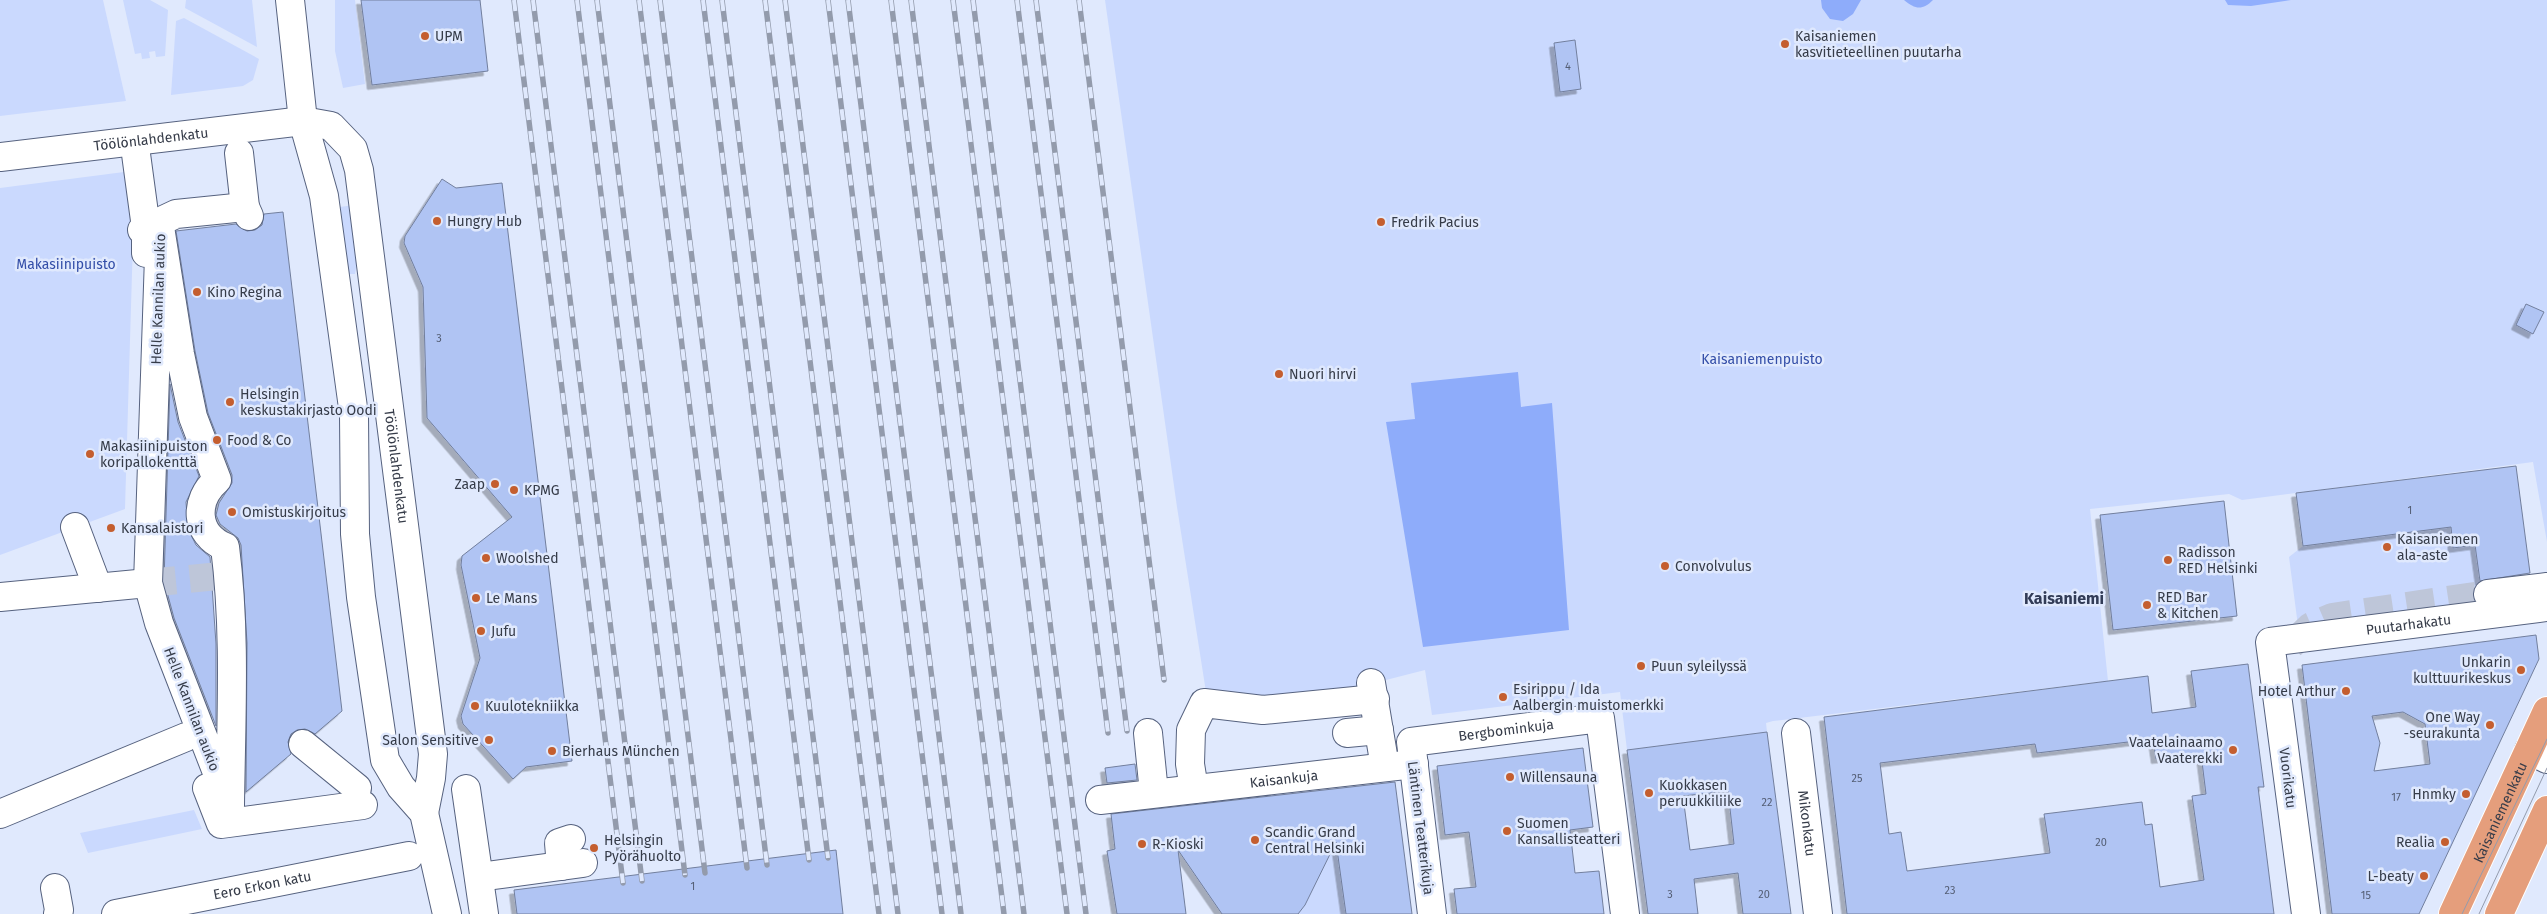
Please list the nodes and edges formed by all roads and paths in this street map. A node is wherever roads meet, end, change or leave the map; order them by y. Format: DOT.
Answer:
graph roads {
  1 [pos="290,0"];
  2 [pos="303,121"];
  3 [pos="239,153"];
  4 [pos="136,154"];
  5 [pos="0,157"];
  6 [pos="139,232"];
  7 [pos="75,527"];
  8 [pos="142,584"];
  9 [pos="2547,587"];
  10 [pos="98,588"];
  11 [pos="2488,594"];
  12 [pos="0,597"];
  13 [pos="2547,606"];
  14 [pos="2270,642"];
  15 [pos="2547,711"];
  16 [pos="1380,730"];
  17 [pos="1148,733"];
  18 [pos="1347,733"];
  19 [pos="1796,733"];
  20 [pos="186,736"];
  21 [pos="303,744"];
  22 [pos="1412,753"];
  23 [pos="2538,754"];
  24 [pos="1385,767"];
  25 [pos="1148,778"];
  26 [pos="1194,788"];
  27 [pos="466,789"];
  28 [pos="1100,800"];
  29 [pos="2547,810"];
  30 [pos="424,813"];
  31 [pos="0,814"];
  32 [pos="571,840"];
  33 [pos="409,856"];
  34 [pos="494,881"];
  35 [pos="116,914"];
  36 [pos="447,914"];
  37 [pos="484,914"];
  38 [pos="1432,914"];
  39 [pos="1625,914"];
  40 [pos="1818,914"];
  41 [pos="2306,914"];
  42 [pos="2453,914"];
  43 [pos="2498,914"];
  1 -- 2 [label="street"];
  2 -- 5 [label="street, Töölönlahdenkatu"];
  2 -- 30 [label="street, Töölönlahdenkatu"];
  2 -- 30 [label="street, Töölönlahdenkatu"];
  3 -- 6 [label="street"];
  4 -- 6 [label="street"];
  6 -- 8 [label="street"];
  7 -- 10 [label="street"];
  8 -- 8 [label="street, Helle Kannilan aukio"];
  8 -- 10 [label="street"];
  8 -- 20 [label="street"];
  9 -- 11 [label="street"];
  10 -- 12 [label="street"];
  13 -- 14 [label="street, Puutarhakatu"];
  14 -- 41 [label="street, Vuorikatu"];
  15 -- 23 [label="main road, Kaisaniemenkatu"];
  16 -- 18 [label="street"];
  16 -- 24 [label="street"];
  16 -- 26 [label="street"];
  17 -- 25 [label="street"];
  19 -- 40 [label="street, Mikonkatu"];
  20 -- 21 [label="street"];
  20 -- 31 [label="street"];
  22 -- 24 [label="street, Kaisankuja"];
  22 -- 38 [label="street, Läntinen Teatterikuja"];
  22 -- 39 [label="street, Bergbominkuja"];
  23 -- 42 [label="main road, Kaisaniemenkatu"];
  24 -- 26 [label="street, Kaisankuja"];
  25 -- 26 [label="street, Kaisankuja"];
  25 -- 28 [label="street, Kaisankuja"];
  27 -- 34 [label="street"];
  29 -- 43 [label="main road"];
  30 -- 36 [label="street, Töölönlahdenkatu"];
  32 -- 34 [label="street"];
  33 -- 35 [label="street, Eero Erkon katu"];
  34 -- 37 [label="street"];
}
